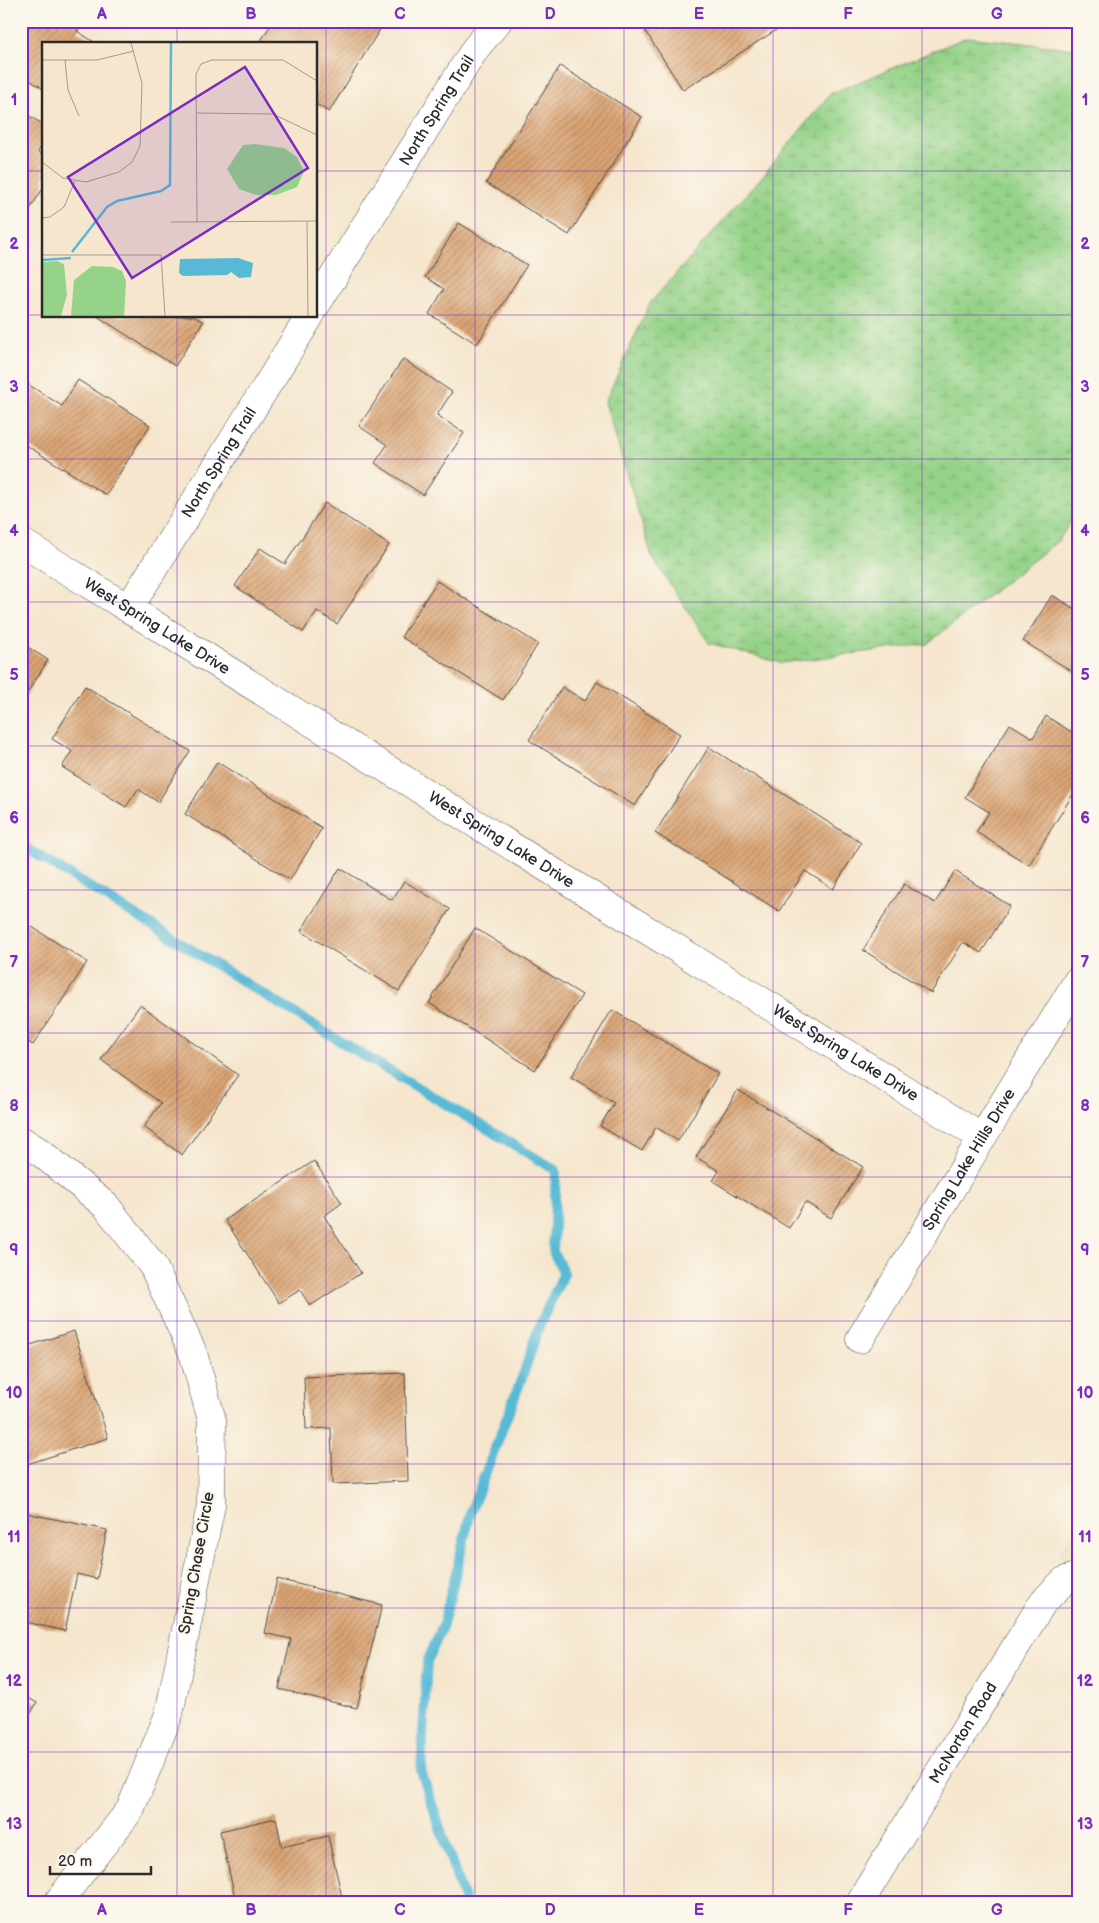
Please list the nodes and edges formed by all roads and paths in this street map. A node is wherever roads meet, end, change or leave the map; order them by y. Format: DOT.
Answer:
graph roads {
  1 [pos="498,21"];
  2 [pos="318,302"];
  3 [pos="309,318"];
  4 [pos="21,542"];
  5 [pos="129,608"];
  6 [pos="1078,980"];
  7 [pos="981,1137"];
  8 [pos="21,1140"];
  9 [pos="860,1339"];
  10 [pos="1078,1576"];
  11 [pos="64,1900"];
  12 [pos="860,1902"];
  1 -- 2 [label="street, North Spring Trail"];
  3 -- 5 [label="street, North Spring Trail"];
  4 -- 5 [label="street, West Spring Lake Drive"];
  5 -- 7 [label="street, West Spring Lake Drive"];
  6 -- 7 [label="street, Spring Lake Hills Drive"];
  7 -- 9 [label="street, Spring Lake Hills Drive"];
  8 -- 11 [label="street, Spring Chase Circle"];
  10 -- 12 [label="street, McNorton Road"];
}
